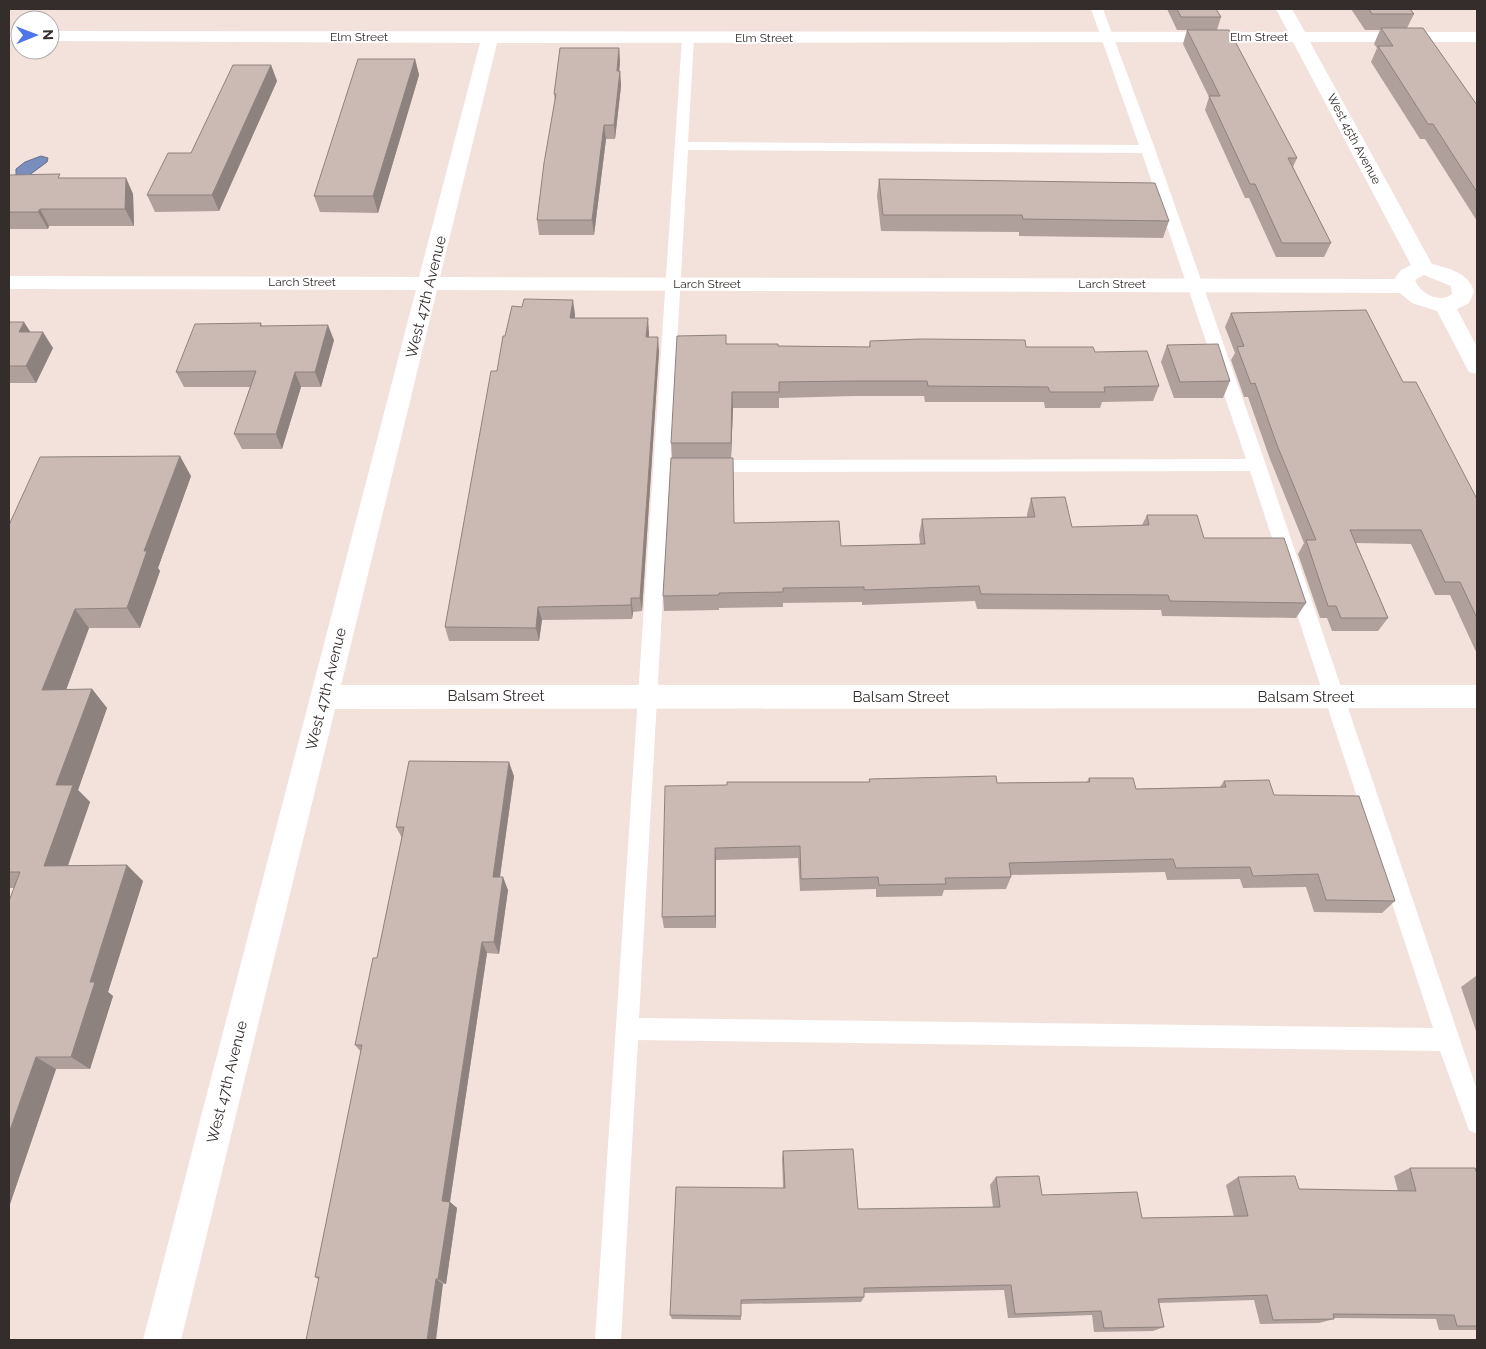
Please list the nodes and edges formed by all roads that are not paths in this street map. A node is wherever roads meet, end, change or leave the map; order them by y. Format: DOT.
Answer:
graph roads {
  1 [pos="1097,9"];
  2 [pos="1284,9"];
  3 [pos="60,36"];
  4 [pos="1300,37"];
  5 [pos="1477,37"];
  6 [pos="490,38"];
  7 [pos="688,38"];
  8 [pos="1108,38"];
  9 [pos="682,146"];
  10 [pos="1149,149"];
  11 [pos="1424,269"];
  12 [pos="9,282"];
  13 [pos="430,282"];
  14 [pos="673,284"];
  15 [pos="1195,285"];
  16 [pos="1404,286"];
  17 [pos="1469,286"];
  18 [pos="1444,305"];
  19 [pos="1477,367"];
  20 [pos="1258,465"];
  21 [pos="660,466"];
  22 [pos="324,697"];
  23 [pos="646,697"];
  24 [pos="1334,697"];
  25 [pos="1477,697"];
  26 [pos="626,1029"];
  27 [pos="1448,1040"];
  28 [pos="1477,1122"];
  29 [pos="162,1340"];
  30 [pos="608,1340"];
  1 -- 8 [label="lane"];
  2 -- 4 [label="street, West 45th Avenue"];
  3 -- 6 [label="street, Elm Street"];
  4 -- 5 [label="street, Elm Street"];
  4 -- 8 [label="street, Elm Street"];
  4 -- 11 [label="street, West 45th Avenue"];
  6 -- 7 [label="street, Elm Street"];
  6 -- 13 [label="street, West 47th Avenue"];
  7 -- 8 [label="street, Elm Street"];
  7 -- 9 [label="lane"];
  8 -- 10 [label="lane"];
  9 -- 10 [label="lane"];
  9 -- 14 [label="lane"];
  10 -- 15 [label="lane"];
  11 -- 16 [label="street"];
  11 -- 17 [label="street"];
  12 -- 13 [label="street, Larch Street"];
  13 -- 14 [label="street, Larch Street"];
  13 -- 22 [label="street, West 47th Avenue"];
  14 -- 15 [label="street, Larch Street"];
  14 -- 21 [label="lane"];
  15 -- 16 [label="street, Larch Street"];
  15 -- 20 [label="lane"];
  16 -- 18 [label="street"];
  17 -- 18 [label="street"];
  18 -- 19 [label="street"];
  20 -- 21 [label="lane"];
  20 -- 24 [label="lane"];
  21 -- 23 [label="lane"];
  22 -- 23 [label="street, Balsam Street"];
  22 -- 29 [label="street, West 47th Avenue"];
  23 -- 24 [label="street, Balsam Street"];
  23 -- 26 [label="lane"];
  24 -- 25 [label="street, Balsam Street"];
  24 -- 27 [label="lane"];
  26 -- 27 [label="lane"];
  26 -- 30 [label="lane"];
  27 -- 28 [label="lane"];
}
